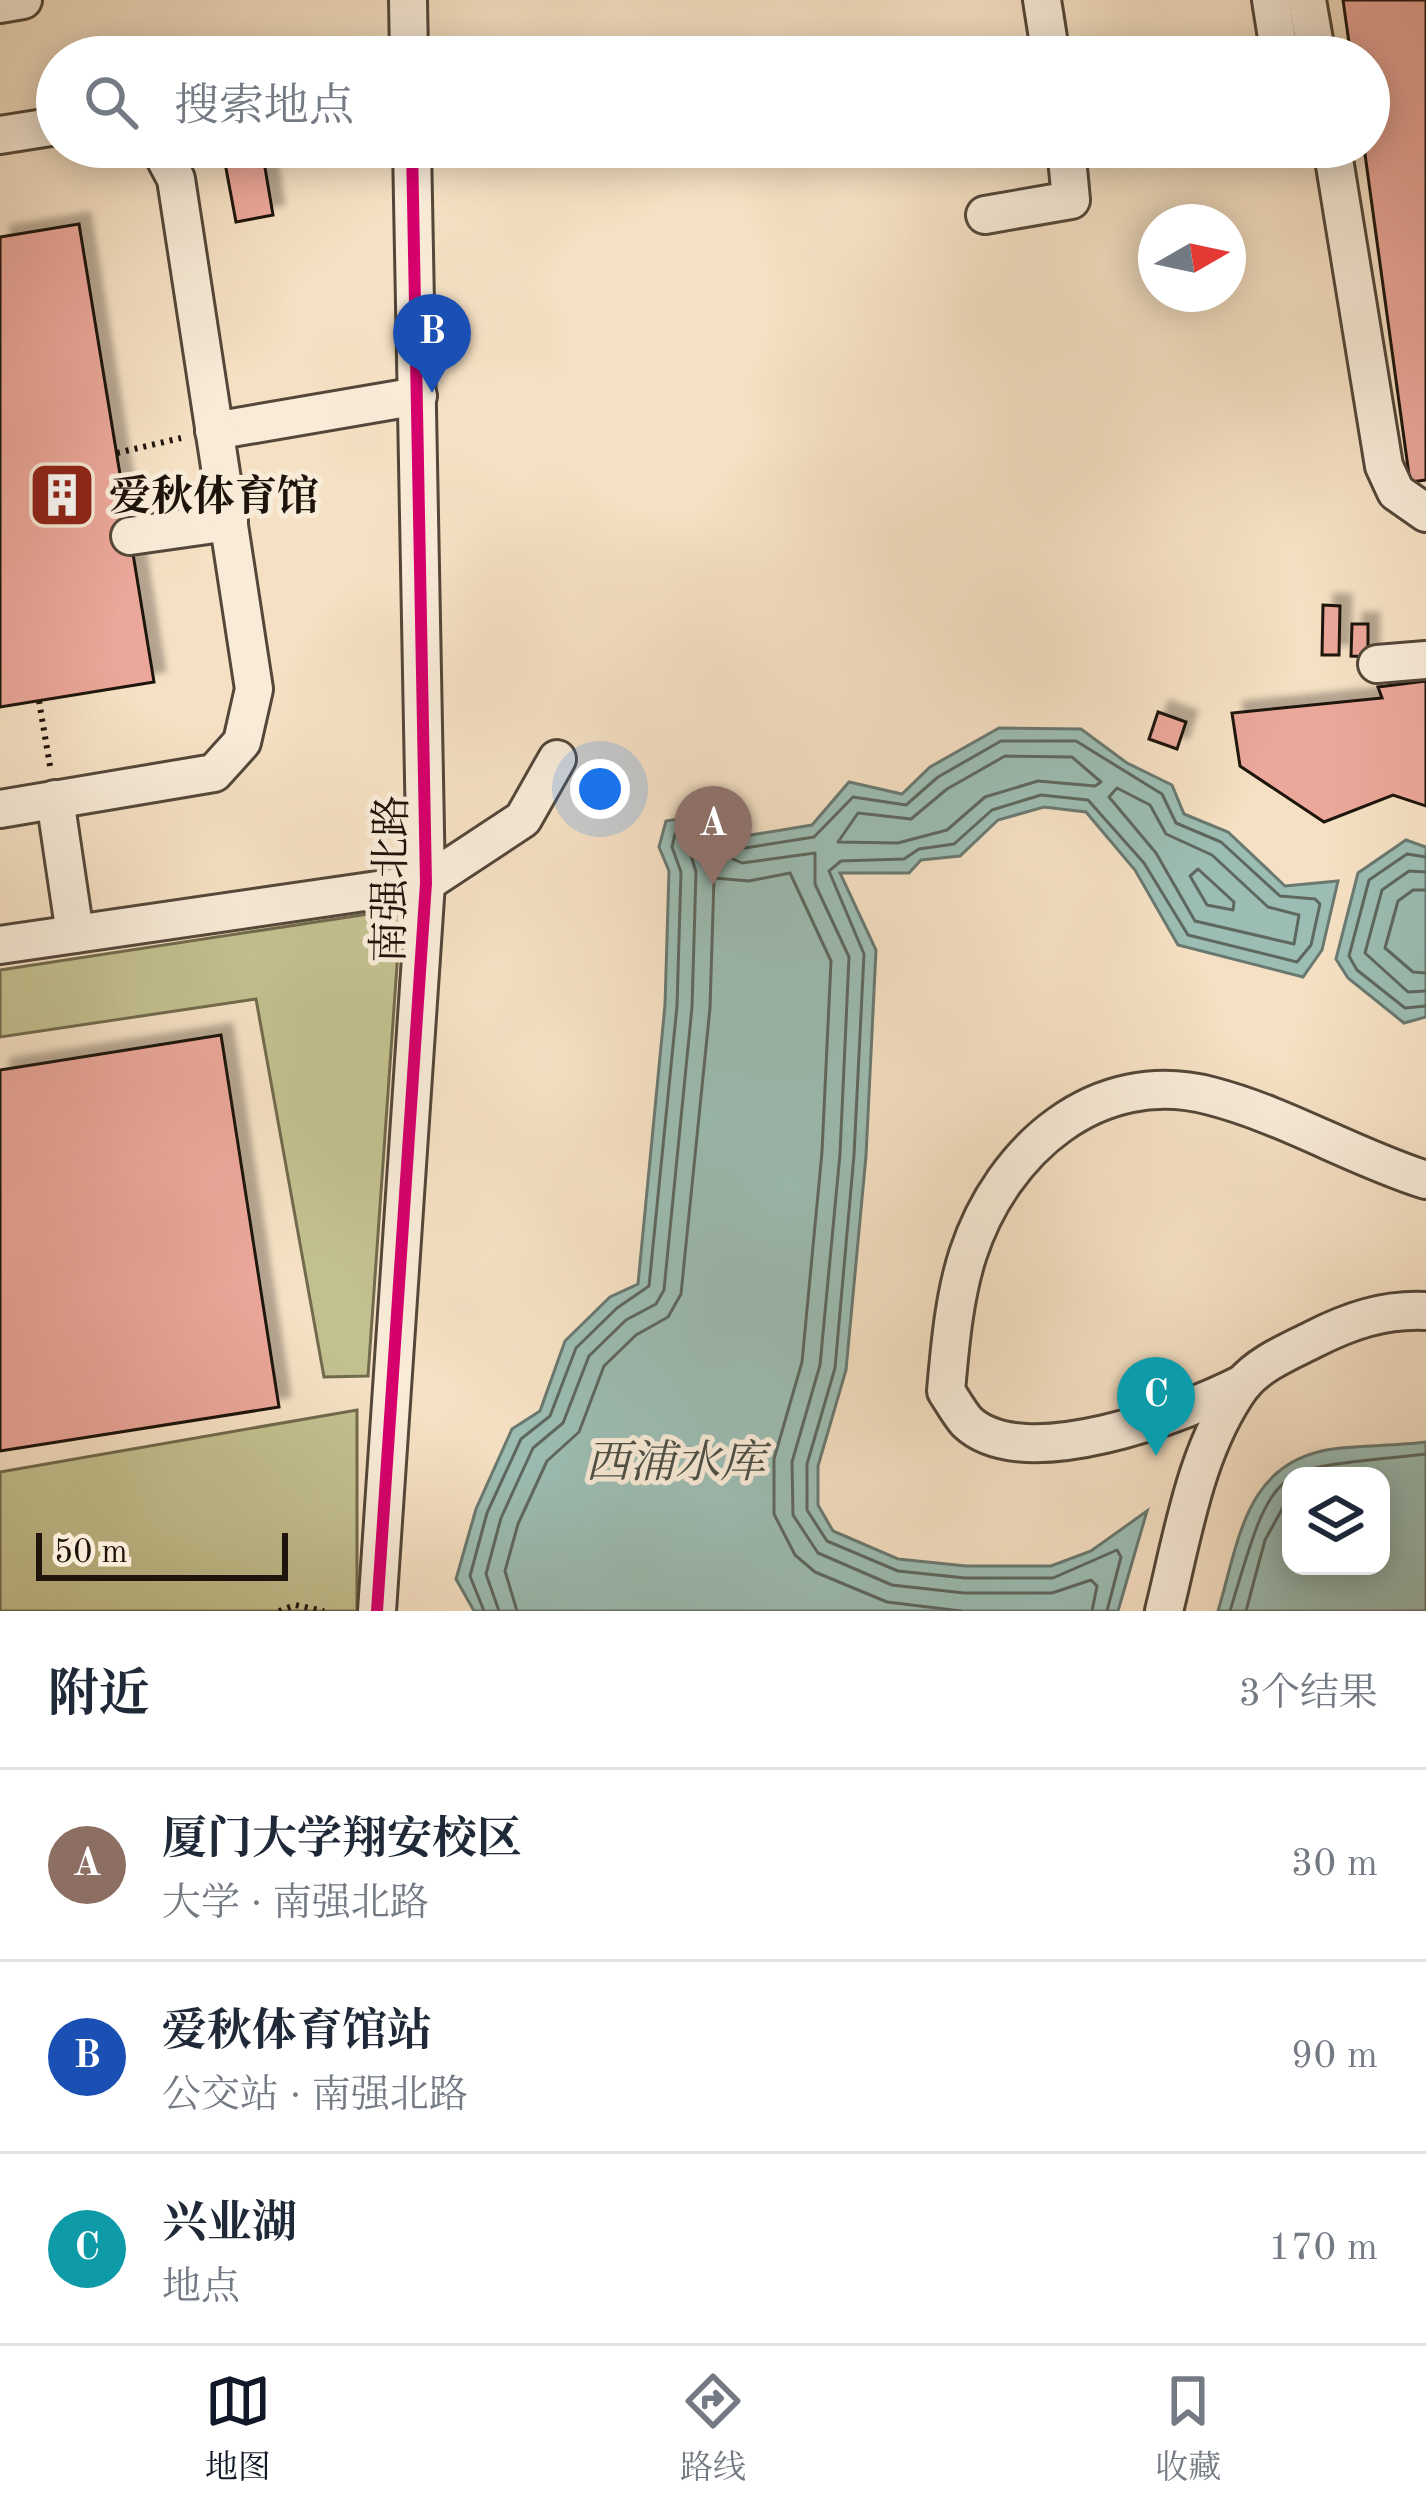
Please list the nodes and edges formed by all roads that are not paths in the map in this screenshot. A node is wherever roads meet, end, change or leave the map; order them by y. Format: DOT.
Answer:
graph roads {
  1 [pos="23,0"];
  2 [pos="408,0"];
  3 [pos="1042,0"];
  4 [pos="1271,0"];
  5 [pos="1307,0"];
  6 [pos="0,4"];
  7 [pos="409,36"];
  8 [pos="1048,36"];
  9 [pos="1277,36"];
  10 [pos="1313,36"];
  11 [pos="36,129"];
  12 [pos="0,135"];
  13 [pos="170,168"];
  14 [pos="413,168"];
  15 [pos="1068,168"];
  16 [pos="1334,168"];
  17 [pos="985,215"];
  18 [pos="418,396"];
  19 [pos="214,430"];
  20 [pos="1426,513"];
  21 [pos="229,522"];
  22 [pos="130,536"];
  23 [pos="1426,660"];
  24 [pos="1377,664"];
  25 [pos="557,759"];
  26 [pos="55,799"];
  27 [pos="0,808"];
  28 [pos="426,883"];
  29 [pos="75,934"];
  30 [pos="0,945"];
  31 [pos="1426,1180"];
  32 [pos="1426,1311"];
  33 [pos="1244,1383"];
  34 [pos="377,1611"];
  35 [pos="1164,1611"];
  1 -- 6 [label="street"];
  2 -- 7 [label="street"];
  3 -- 8 [label="street"];
  4 -- 9 [label="street"];
  5 -- 10 [label="street"];
  11 -- 12 [label="street"];
  13 -- 19 [label="street"];
  14 -- 18 [label="street, 南强北路"];
  15 -- 17 [label="street"];
  16 -- 20 [label="street"];
  18 -- 19 [label="street"];
  18 -- 28 [label="street, 南强北路"];
  19 -- 21 [label="street"];
  21 -- 22 [label="street"];
  21 -- 26 [label="street"];
  23 -- 24 [label="street"];
  25 -- 28 [label="street"];
  26 -- 27 [label="street"];
  26 -- 29 [label="street"];
  28 -- 29 [label="street"];
  28 -- 34 [label="street, 南强北路"];
  29 -- 30 [label="street"];
  31 -- 33 [label="street"];
  32 -- 33 [label="street"];
  33 -- 35 [label="street"];
}
